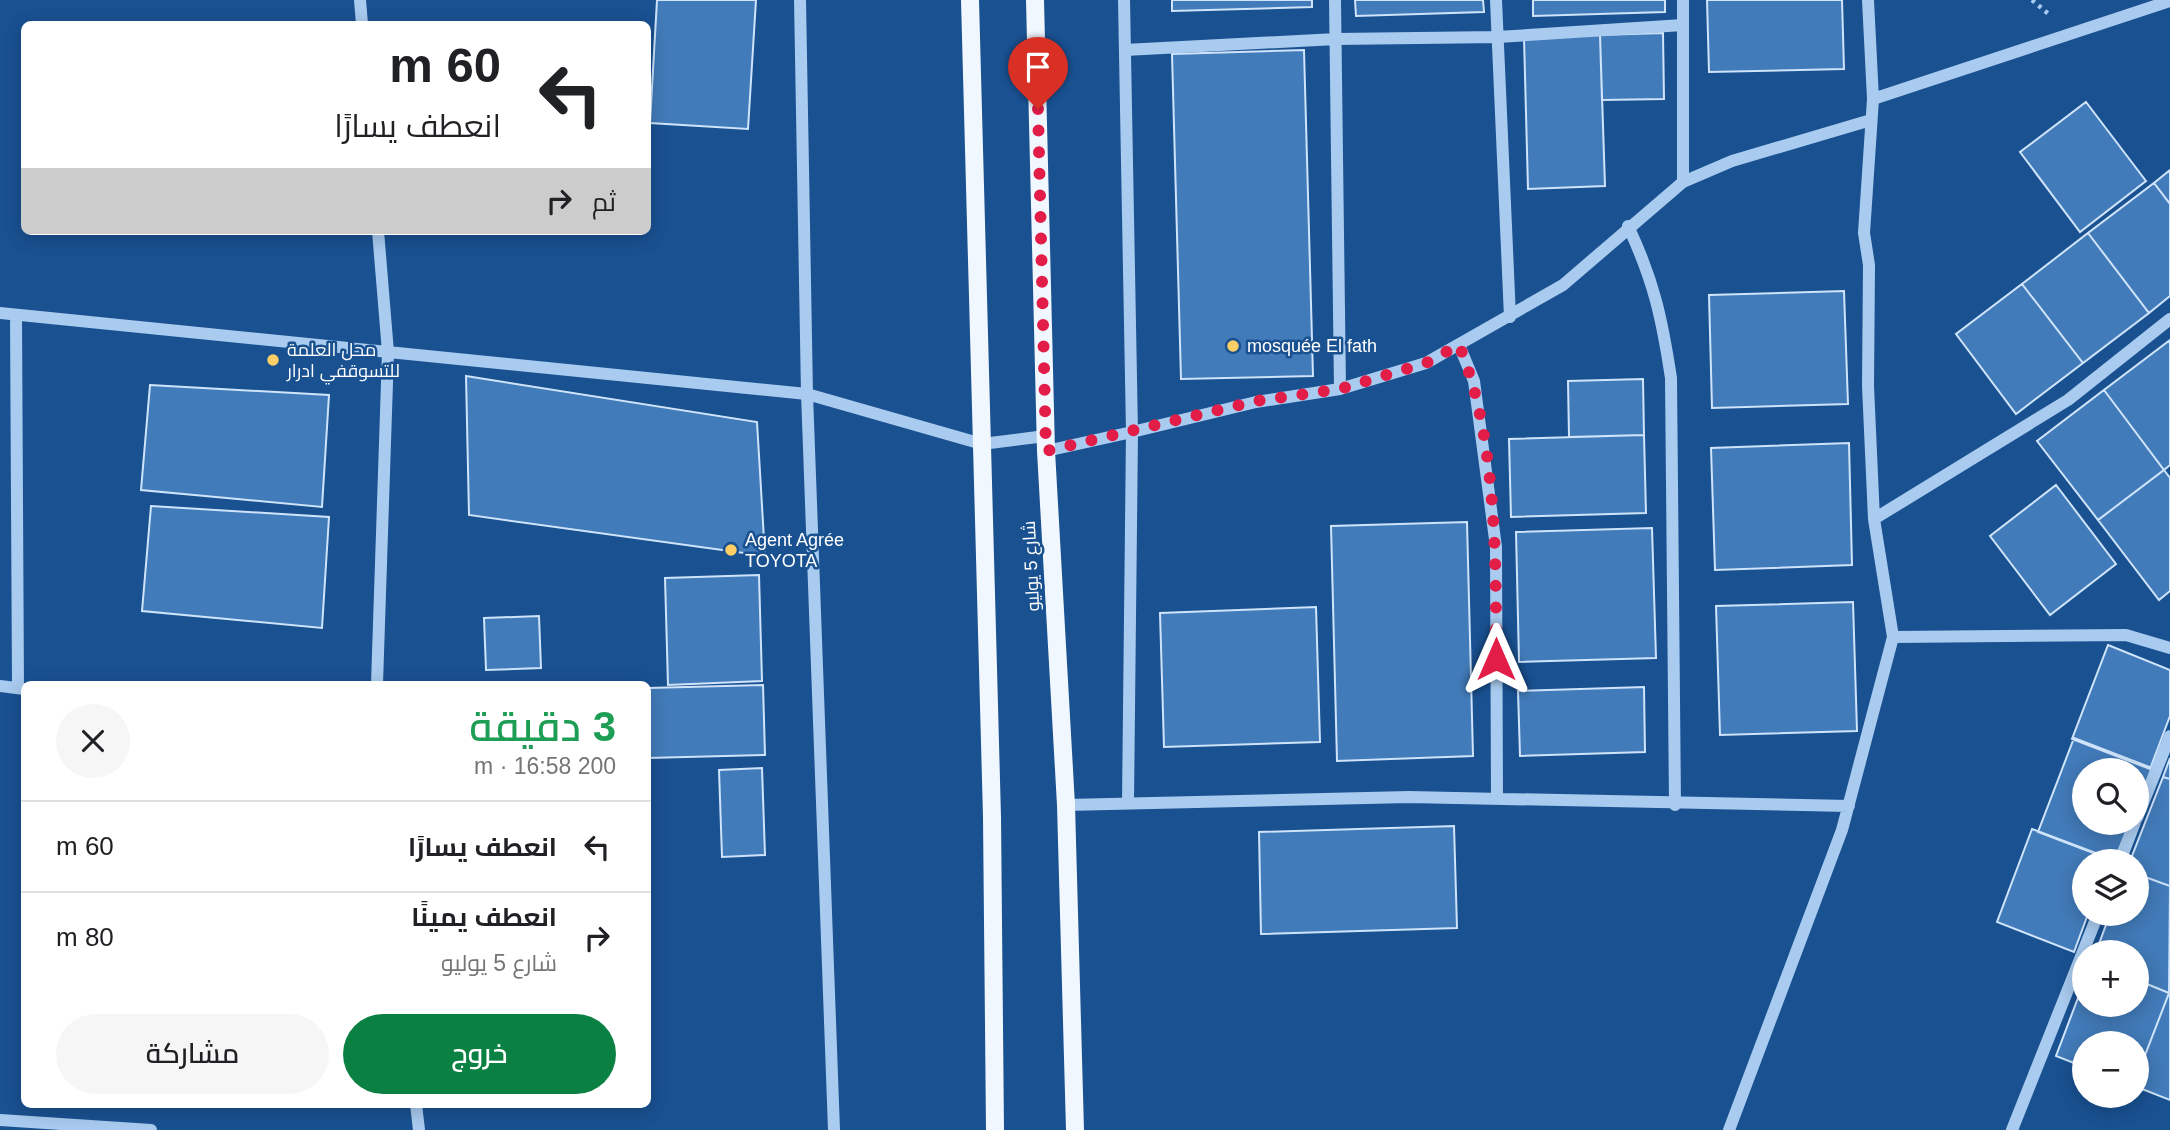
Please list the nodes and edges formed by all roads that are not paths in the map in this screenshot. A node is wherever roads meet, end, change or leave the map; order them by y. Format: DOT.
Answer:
graph roads {
  1 [pos="360,0"];
  2 [pos="800,0"];
  3 [pos="971,0"];
  4 [pos="1035,0"];
  5 [pos="1124,0"];
  6 [pos="1335,0"];
  7 [pos="1496,0"];
  8 [pos="1683,0"];
  9 [pos="1868,0"];
  10 [pos="2170,1"];
  11 [pos="362,21"];
  12 [pos="1683,25"];
  13 [pos="1498,37"];
  14 [pos="1336,39"];
  15 [pos="1125,50"];
  16 [pos="1872,99"];
  17 [pos="1871,120"];
  18 [pos="1683,182"];
  19 [pos="1628,226"];
  20 [pos="378,235"];
  21 [pos="0,313"];
  22 [pos="16,315"];
  23 [pos="1510,317"];
  24 [pos="2170,319"];
  25 [pos="1459,345"];
  26 [pos="388,352"];
  27 [pos="1340,389"];
  28 [pos="807,394"];
  29 [pos="1132,432"];
  30 [pos="982,444"];
  31 [pos="1045,444"];
  32 [pos="1874,519"];
  33 [pos="1893,637"];
  34 [pos="2167,643"];
  35 [pos="377,681"];
  36 [pos="0,686"];
  37 [pos="21,689"];
  38 [pos="2170,736"];
  39 [pos="2149,788"];
  40 [pos="1497,799"];
  41 [pos="1128,803"];
  42 [pos="1066,804"];
  43 [pos="1675,805"];
  44 [pos="1849,806"];
  45 [pos="2093,926"];
  46 [pos="416,1108"];
  47 [pos="0,1120"];
  48 [pos="151,1130"];
  49 [pos="419,1130"];
  50 [pos="834,1130"];
  51 [pos="995,1130"];
  52 [pos="1075,1130"];
  53 [pos="1729,1130"];
  54 [pos="2012,1130"];
  1 -- 11 [label="street"];
  2 -- 28 [label="street"];
  3 -- 30 [label="main road"];
  4 -- 31 [label="main road, شارع 5 يوليو"];
  5 -- 15 [label="street"];
  6 -- 14 [label="street"];
  7 -- 13 [label="street"];
  8 -- 12 [label="street"];
  9 -- 16 [label="street"];
  10 -- 16 [label="street"];
  12 -- 13 [label="street"];
  12 -- 18 [label="street"];
  13 -- 14 [label="street"];
  13 -- 23 [label="street"];
  14 -- 15 [label="street"];
  14 -- 27 [label="street"];
  15 -- 29 [label="street"];
  16 -- 17 [label="street"];
  17 -- 18 [label="street"];
  17 -- 32 [label="street"];
  18 -- 19 [label="street"];
  19 -- 23 [label="street"];
  19 -- 43 [label="street"];
  20 -- 26 [label="street"];
  21 -- 22 [label="street"];
  22 -- 26 [label="street"];
  22 -- 37 [label="street"];
  23 -- 25 [label="street"];
  24 -- 32 [label="street"];
  25 -- 27 [label="street"];
  25 -- 40 [label="street"];
  26 -- 28 [label="street"];
  26 -- 35 [label="street"];
  27 -- 29 [label="street"];
  28 -- 30 [label="street"];
  28 -- 50 [label="street"];
  29 -- 31 [label="street"];
  29 -- 41 [label="street"];
  30 -- 31 [label="street"];
  30 -- 51 [label="main road"];
  31 -- 42 [label="main road, شارع 5 يوليو"];
  32 -- 33 [label="street"];
  33 -- 34 [label="street"];
  33 -- 44 [label="street"];
  36 -- 37 [label="street"];
  38 -- 39 [label="street"];
  40 -- 41 [label="street"];
  40 -- 43 [label="street"];
  41 -- 42 [label="street"];
  42 -- 52 [label="main road, شارع 5 يوليو"];
  43 -- 44 [label="street"];
  44 -- 53 [label="street"];
  45 -- 54 [label="street"];
  46 -- 49 [label="street"];
  47 -- 48 [label="street"];
}
